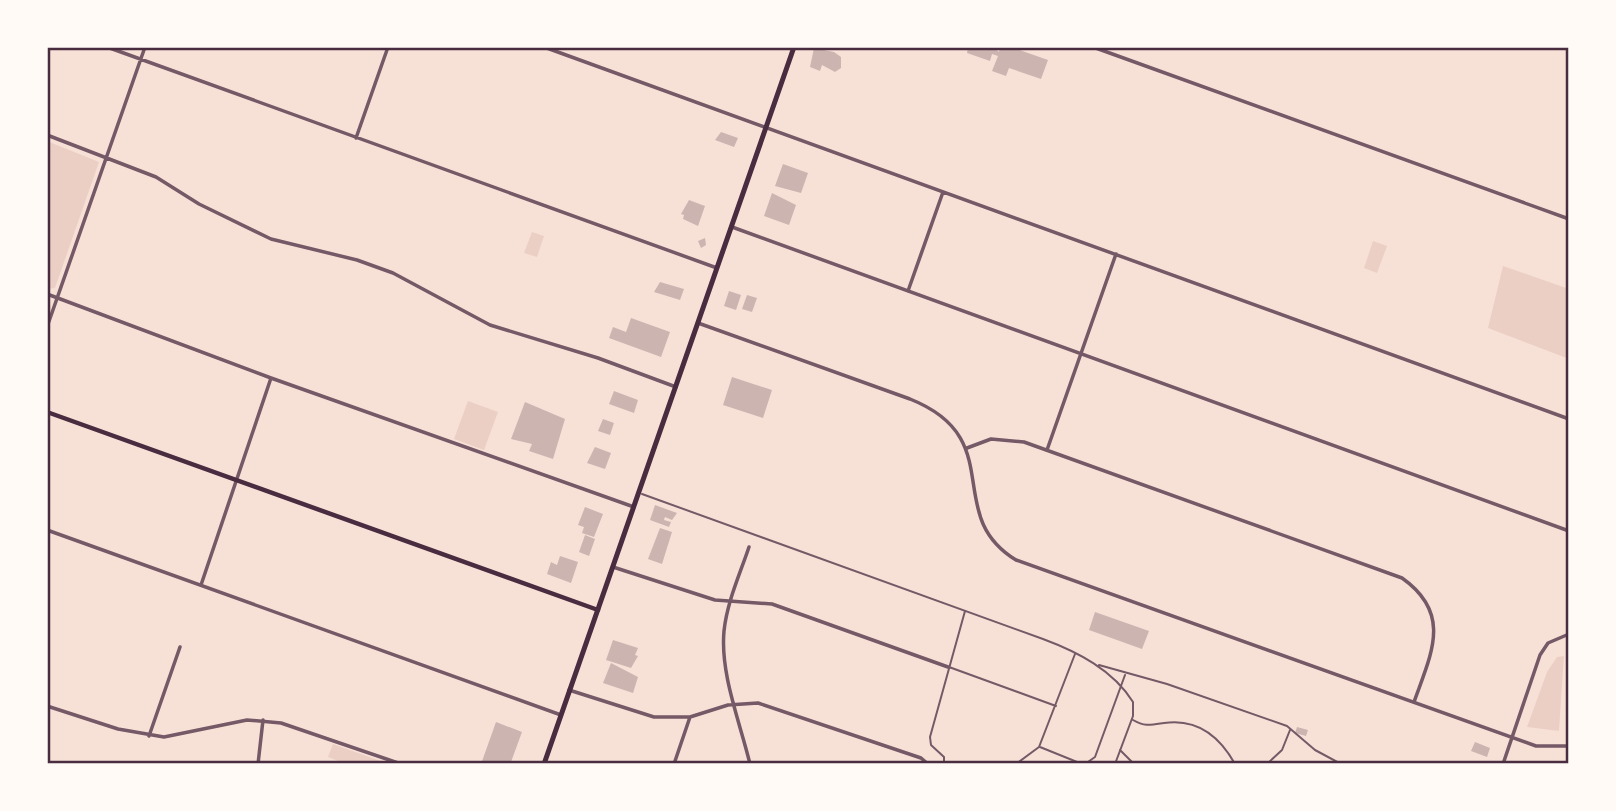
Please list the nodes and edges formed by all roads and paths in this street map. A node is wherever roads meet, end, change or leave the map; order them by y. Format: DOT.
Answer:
graph roads {
  1 [pos="107,47"];
  2 [pos="145,47"];
  3 [pos="388,47"];
  4 [pos="544,47"];
  5 [pos="794,47"];
  6 [pos="1093,47"];
  7 [pos="141,60"];
  8 [pos="766,128"];
  9 [pos="47,135"];
  10 [pos="356,138"];
  11 [pos="107,157"];
  12 [pos="943,192"];
  13 [pos="1569,219"];
  14 [pos="731,227"];
  15 [pos="1116,254"];
  16 [pos="717,268"];
  17 [pos="908,291"];
  18 [pos="47,294"];
  19 [pos="58,298"];
  20 [pos="698,323"];
  21 [pos="47,327"];
  22 [pos="1081,354"];
  23 [pos="271,378"];
  24 [pos="676,387"];
  25 [pos="47,412"];
  26 [pos="1569,419"];
  27 [pos="967,448"];
  28 [pos="1047,450"];
  29 [pos="236,480"];
  30 [pos="639,493"];
  31 [pos="634,506"];
  32 [pos="47,530"];
  33 [pos="1569,531"];
  34 [pos="749,547"];
  35 [pos="613,566"];
  36 [pos="201,586"];
  37 [pos="730,601"];
  38 [pos="598,610"];
  39 [pos="965,611"];
  40 [pos="1569,634"];
  41 [pos="180,647"];
  42 [pos="1076,652"];
  43 [pos="1098,665"];
  44 [pos="948,667"];
  45 [pos="1125,674"];
  46 [pos="1120,688"];
  47 [pos="569,690"];
  48 [pos="1414,702"];
  49 [pos="736,704"];
  50 [pos="47,706"];
  51 [pos="1056,706"];
  52 [pos="561,715"];
  53 [pos="690,717"];
  54 [pos="263,720"];
  55 [pos="1132,720"];
  56 [pos="1290,729"];
  57 [pos="149,736"];
  58 [pos="1512,737"];
  59 [pos="1569,746"];
  60 [pos="1040,747"];
  61 [pos="1120,750"];
  62 [pos="927,762"];
  63 [pos="1333,762"];
  64 [pos="258,764"];
  65 [pos="401,764"];
  66 [pos="544,764"];
  67 [pos="674,764"];
  68 [pos="750,764"];
  69 [pos="944,764"];
  70 [pos="1016,764"];
  71 [pos="1084,764"];
  72 [pos="1115,764"];
  73 [pos="1134,764"];
  74 [pos="1236,764"];
  75 [pos="1267,764"];
  76 [pos="1341,764"];
  77 [pos="1503,764"];
  1 -- 7 [label="street"];
  2 -- 7 [label="street"];
  3 -- 10 [label="street"];
  4 -- 8 [label="street"];
  5 -- 8 [label="main road"];
  6 -- 13 [label="street"];
  7 -- 10 [label="street"];
  7 -- 11 [label="street"];
  8 -- 12 [label="street"];
  8 -- 14 [label="main road"];
  9 -- 11 [label="street"];
  10 -- 16 [label="street"];
  11 -- 19 [label="street"];
  11 -- 24 [label="street"];
  12 -- 15 [label="street"];
  12 -- 17 [label="street"];
  14 -- 16 [label="main road"];
  14 -- 17 [label="street"];
  15 -- 22 [label="street"];
  15 -- 26 [label="street"];
  16 -- 20 [label="main road"];
  17 -- 22 [label="street"];
  18 -- 19 [label="street"];
  19 -- 21 [label="street"];
  19 -- 23 [label="street"];
  20 -- 24 [label="main road"];
  20 -- 27 [label="street"];
  22 -- 28 [label="street"];
  22 -- 33 [label="street"];
  23 -- 29 [label="street"];
  23 -- 31 [label="street"];
  24 -- 30 [label="main road"];
  25 -- 29 [label="main road"];
  27 -- 28 [label="street"];
  27 -- 48 [label="street"];
  28 -- 48 [label="street"];
  29 -- 36 [label="street"];
  29 -- 38 [label="main road"];
  30 -- 31 [label="main road"];
  30 -- 39 [label="lane"];
  31 -- 35 [label="main road"];
  32 -- 36 [label="street"];
  34 -- 37 [label="street"];
  35 -- 37 [label="street"];
  35 -- 38 [label="main road"];
  36 -- 52 [label="street"];
  37 -- 44 [label="street"];
  37 -- 49 [label="street"];
  38 -- 47 [label="main road"];
  39 -- 42 [label="lane"];
  39 -- 44 [label="lane"];
  40 -- 58 [label="street"];
  41 -- 57 [label="street"];
  42 -- 43 [label="lane"];
  42 -- 51 [label="lane"];
  43 -- 45 [label="lane"];
  43 -- 46 [label="lane"];
  44 -- 51 [label="lane"];
  44 -- 69 [label="lane"];
  45 -- 46 [label="lane"];
  45 -- 56 [label="lane"];
  46 -- 55 [label="lane"];
  46 -- 71 [label="lane"];
  47 -- 52 [label="main road"];
  47 -- 53 [label="street"];
  48 -- 58 [label="street"];
  49 -- 53 [label="street"];
  49 -- 62 [label="street"];
  49 -- 68 [label="street"];
  50 -- 57 [label="street"];
  51 -- 60 [label="lane"];
  52 -- 66 [label="main road"];
  53 -- 67 [label="street"];
  54 -- 57 [label="street"];
  54 -- 64 [label="street"];
  54 -- 65 [label="street"];
  55 -- 61 [label="lane"];
  55 -- 74 [label="lane"];
  56 -- 63 [label="lane"];
  56 -- 75 [label="lane"];
  58 -- 59 [label="street"];
  58 -- 77 [label="street"];
  60 -- 70 [label="lane"];
  60 -- 71 [label="lane"];
  61 -- 72 [label="lane"];
  61 -- 73 [label="lane"];
  63 -- 76 [label="lane"];
}
